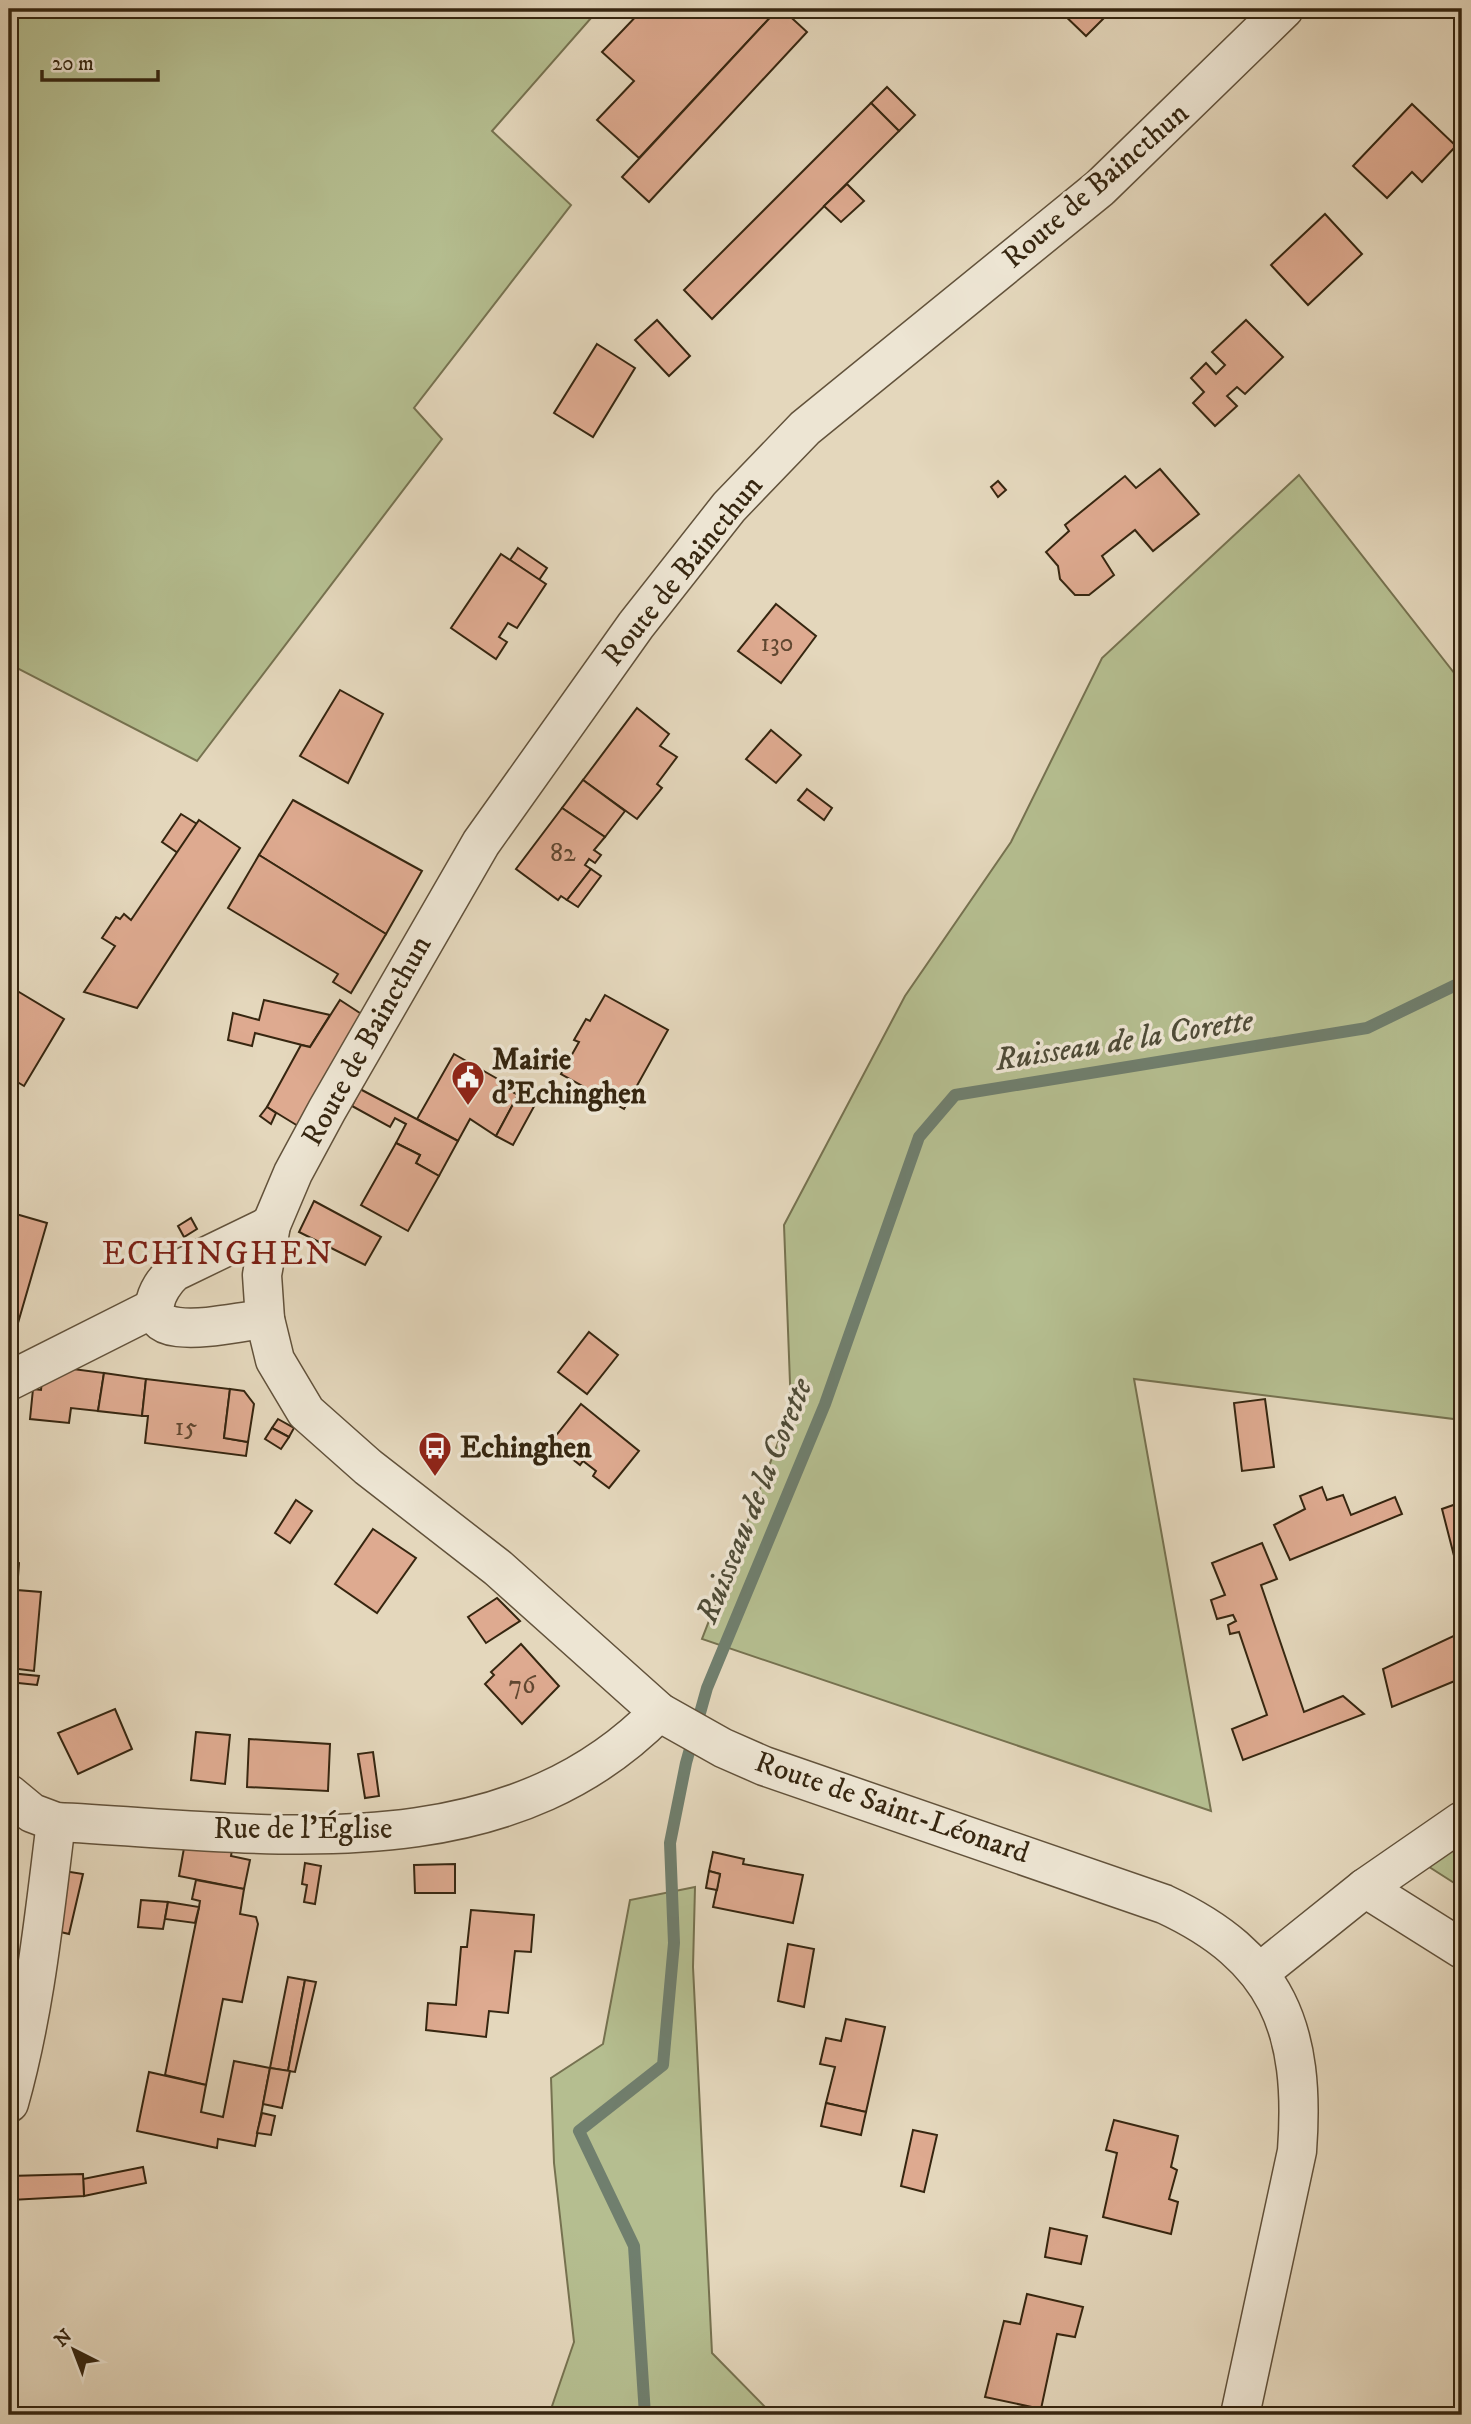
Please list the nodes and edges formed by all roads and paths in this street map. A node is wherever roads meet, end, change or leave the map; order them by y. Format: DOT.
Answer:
graph roads {
  1 [pos="1284,9"];
  2 [pos="271,1225"];
  3 [pos="262,1275"];
  4 [pos="154,1308"];
  5 [pos="265,1320"];
  6 [pos="9,1381"];
  7 [pos="665,1716"];
  8 [pos="9,1794"];
  9 [pos="1462,1821"];
  10 [pos="57,1822"];
  11 [pos="1365,1888"];
  12 [pos="1462,1949"];
  13 [pos="1259,1973"];
  14 [pos="9,2104"];
  15 [pos="1240,2415"];
  1 -- 2 [label="street, Route de Baincthun"];
  2 -- 3 [label="street, Route de Baincthun"];
  2 -- 4 [label="street"];
  3 -- 5 [label="street, Route de Saint-Léonard"];
  4 -- 5 [label="street"];
  4 -- 6 [label="street"];
  5 -- 7 [label="street, Route de Saint-Léonard"];
  7 -- 10 [label="street, Rue de l'Église"];
  7 -- 13 [label="street, Route de Saint-Léonard"];
  8 -- 10 [label="street, Rue de l'Église"];
  9 -- 11 [label="street"];
  10 -- 14 [label="street"];
  11 -- 12 [label="street"];
  11 -- 13 [label="street"];
  13 -- 15 [label="street, Route de Saint-Léonard"];
}
